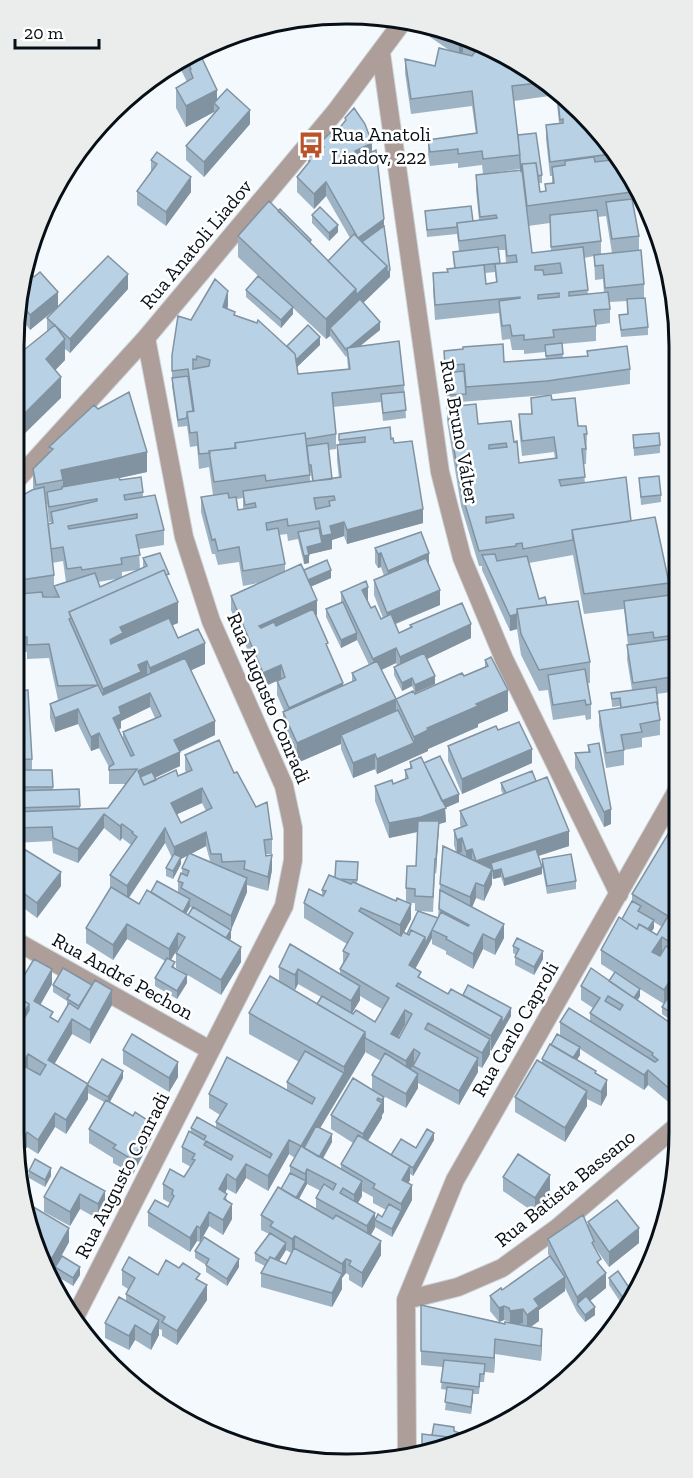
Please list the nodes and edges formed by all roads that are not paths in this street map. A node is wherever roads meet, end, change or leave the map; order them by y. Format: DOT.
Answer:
graph roads {
  1 [pos="398,28"];
  2 [pos="381,53"];
  3 [pos="146,338"];
  4 [pos="24,472"];
  5 [pos="669,805"];
  6 [pos="619,894"];
  7 [pos="24,946"];
  8 [pos="210,1050"];
  9 [pos="669,1133"];
  10 [pos="406,1300"];
  11 [pos="78,1311"];
  12 [pos="407,1448"];
  1 -- 2 [label="street, Rua Anatoli Liadov"];
  2 -- 3 [label="street, Rua Anatoli Liadov"];
  2 -- 6 [label="street, Rua Bruno Válter"];
  3 -- 4 [label="street, Rua Anatoli Liadov"];
  3 -- 8 [label="street, Rua Augusto Conradi"];
  5 -- 6 [label="street, Rua Carlo Caproli"];
  6 -- 10 [label="street, Rua Carlo Caproli"];
  7 -- 8 [label="street, Rua André Pechon"];
  8 -- 11 [label="street, Rua Augusto Conradi"];
  9 -- 10 [label="street, Rua Batista Bassano"];
  10 -- 12 [label="street"];
}
